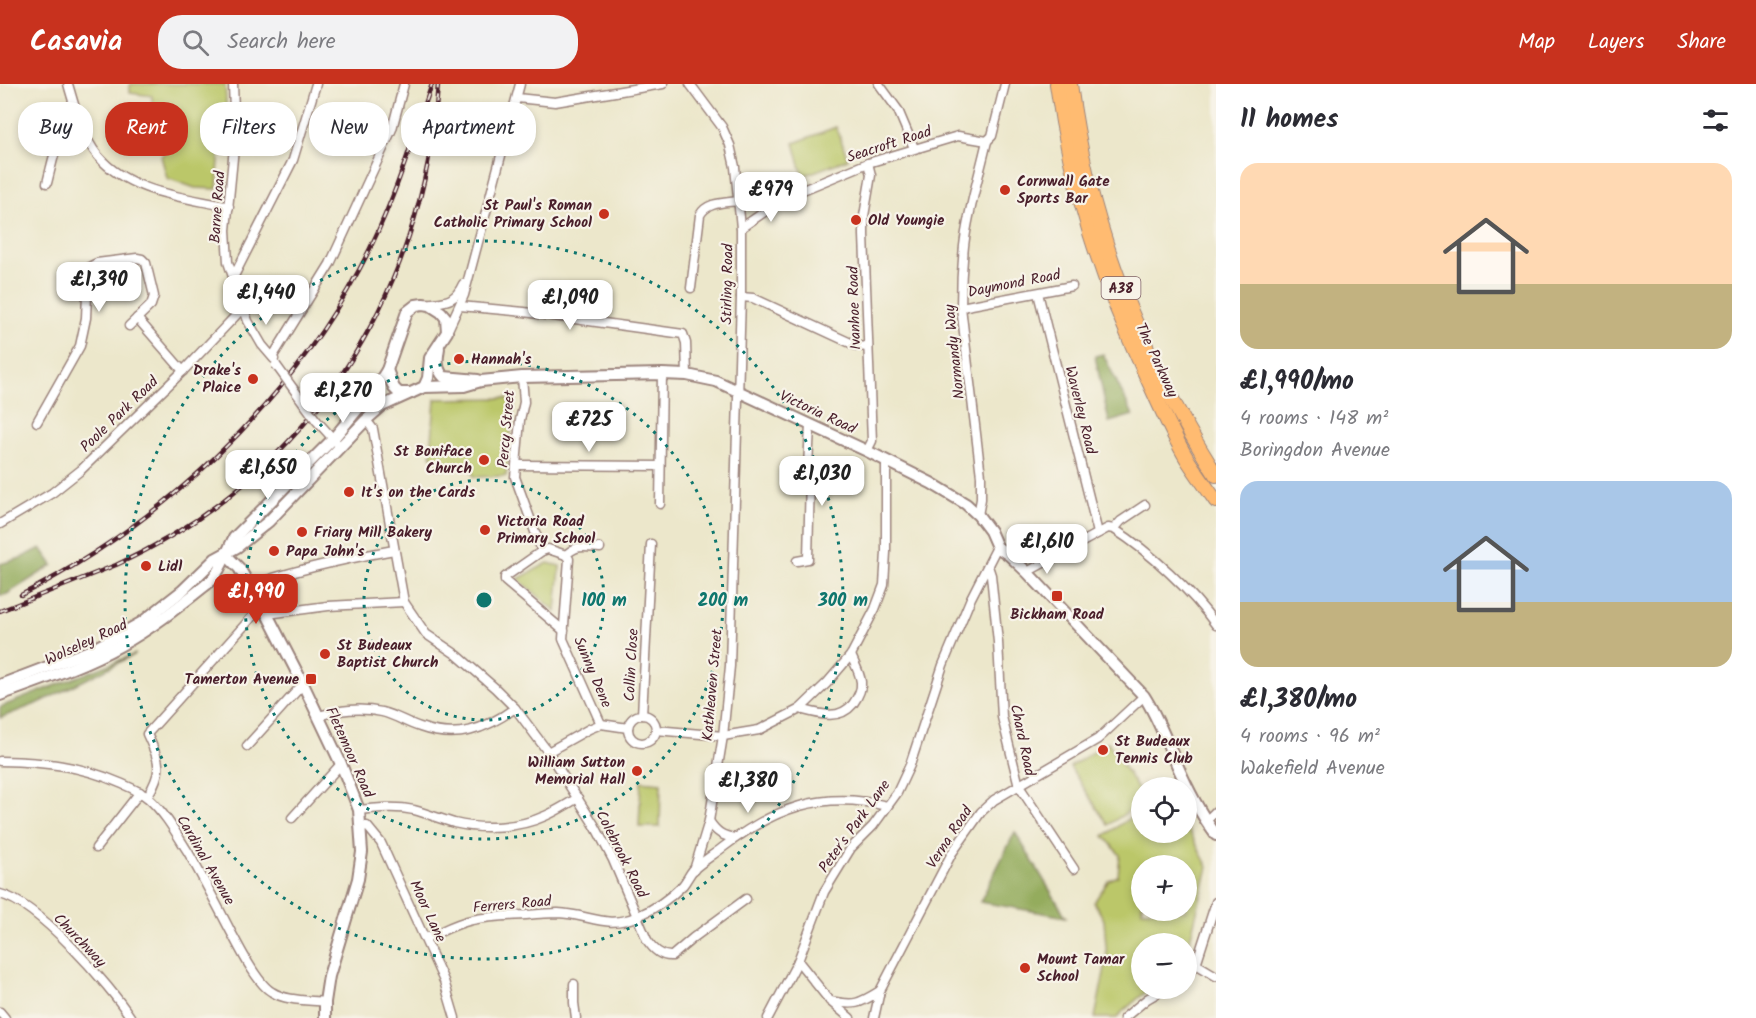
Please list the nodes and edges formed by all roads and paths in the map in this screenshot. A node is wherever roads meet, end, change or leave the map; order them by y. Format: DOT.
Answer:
graph roads {
  1 [pos="68,84"];
  2 [pos="233,84"];
  3 [pos="316,84"];
  4 [pos="404,84"];
  5 [pos="520,84"];
  6 [pos="663,84"];
  7 [pos="690,84"];
  8 [pos="879,84"];
  9 [pos="1005,84"];
  10 [pos="1058,84"];
  11 [pos="1071,84"];
  12 [pos="517,98"];
  13 [pos="74,102"];
  14 [pos="987,141"];
  15 [pos="93,148"];
  16 [pos="914,148"];
  17 [pos="52,156"];
  18 [pos="868,163"];
  19 [pos="47,183"];
  20 [pos="738,201"];
  21 [pos="229,207"];
  22 [pos="741,228"];
  23 [pos="469,270"];
  24 [pos="233,278"];
  25 [pos="694,284"];
  26 [pos="1072,286"];
  27 [pos="1038,293"];
  28 [pos="741,297"];
  29 [pos="423,304"];
  30 [pos="460,306"];
  31 [pos="961,307"];
  32 [pos="243,308"];
  33 [pos="137,318"];
  34 [pos="129,326"];
  35 [pos="447,332"];
  36 [pos="440,343"];
  37 [pos="868,348"];
  38 [pos="275,361"];
  39 [pos="387,370"];
  40 [pos="183,371"];
  41 [pos="662,374"];
  42 [pos="687,375"];
  43 [pos="522,377"];
  44 [pos="481,381"];
  45 [pos="424,387"];
  46 [pos="737,390"];
  47 [pos="411,393"];
  48 [pos="366,420"];
  49 [pos="37,422"];
  50 [pos="810,425"];
  51 [pos="337,443"];
  52 [pos="867,451"];
  53 [pos="886,461"];
  54 [pos="517,465"];
  55 [pos="660,466"];
  56 [pos="1216,475"];
  57 [pos="1216,501"];
  58 [pos="660,504"];
  59 [pos="1144,505"];
  60 [pos="978,515"];
  61 [pos="0,524"];
  62 [pos="1114,529"];
  63 [pos="1098,534"];
  64 [pos="651,544"];
  65 [pos="997,547"];
  66 [pos="600,548"];
  67 [pos="394,550"];
  68 [pos="542,551"];
  69 [pos="225,554"];
  70 [pos="566,555"];
  71 [pos="797,561"];
  72 [pos="988,566"];
  73 [pos="1027,572"];
  74 [pos="249,586"];
  75 [pos="404,602"];
  76 [pos="264,611"];
  77 [pos="1216,625"];
  78 [pos="564,631"];
  79 [pos="851,655"];
  80 [pos="303,684"];
  81 [pos="0,685"];
  82 [pos="0,694"];
  83 [pos="1144,696"];
  84 [pos="515,708"];
  85 [pos="800,709"];
  86 [pos="642,715"];
  87 [pos="318,716"];
  88 [pos="601,724"];
  89 [pos="628,728"];
  90 [pos="656,730"];
  91 [pos="723,736"];
  92 [pos="247,747"];
  93 [pos="548,752"];
  94 [pos="0,761"];
  95 [pos="341,764"];
  96 [pos="1019,786"];
  97 [pos="144,795"];
  98 [pos="578,798"];
  99 [pos="887,806"];
  100 [pos="359,810"];
  101 [pos="1216,811"];
  102 [pos="292,819"];
  103 [pos="709,821"];
  104 [pos="1206,821"];
  105 [pos="362,826"];
  106 [pos="1216,835"];
  107 [pos="735,838"];
  108 [pos="96,848"];
  109 [pos="1074,869"];
  110 [pos="694,870"];
  111 [pos="0,894"];
  112 [pos="746,899"];
  113 [pos="1216,902"];
  114 [pos="638,916"];
  115 [pos="426,939"];
  116 [pos="798,961"];
  117 [pos="1197,961"];
  118 [pos="1197,965"];
  119 [pos="1216,976"];
  120 [pos="574,984"];
  121 [pos="880,991"];
  122 [pos="1147,999"];
  123 [pos="830,1001"];
  124 [pos="325,1002"];
  125 [pos="0,1012"];
  126 [pos="5,1018"];
  127 [pos="131,1018"];
  128 [pos="325,1018"];
  129 [pos="455,1018"];
  130 [pos="576,1018"];
  131 [pos="768,1018"];
  132 [pos="850,1018"];
  133 [pos="874,1018"];
  134 [pos="1124,1018"];
  1 -- 13 [label="street"];
  2 -- 21 [label="street, Barne Road"];
  3 -- 24 [label="street"];
  4 -- 38 [label="street"];
  5 -- 12 [label="street"];
  6 -- 12 [label="street"];
  7 -- 20 [label="street, Stirling Road"];
  8 -- 16 [label="street"];
  9 -- 14 [label="street, Normandy Way"];
  10 -- 57 [label="highway, The Parkway / A38"];
  11 -- 56 [label="highway, The Parkway / A38"];
  12 -- 23 [label="street"];
  14 -- 16 [label="street, Seacroft Road"];
  14 -- 31 [label="street, Normandy Way"];
  15 -- 21 [label="street"];
  16 -- 18 [label="street, Seacroft Road"];
  17 -- 19 [label="street"];
  18 -- 22 [label="street, Seacroft Road"];
  18 -- 37 [label="street, Ivanhoe Road"];
  20 -- 22 [label="street, Stirling Road"];
  20 -- 25 [label="street"];
  21 -- 24 [label="street, Barne Road"];
  22 -- 28 [label="street, Stirling Road"];
  23 -- 29 [label="street"];
  23 -- 30 [label="street"];
  24 -- 32 [label="street, Barne Road"];
  26 -- 27 [label="street, Daymond Road"];
  27 -- 31 [label="street, Daymond Road"];
  27 -- 63 [label="street, Waverley Road"];
  28 -- 37 [label="street"];
  28 -- 46 [label="street, Stirling Road"];
  29 -- 35 [label="street"];
  29 -- 39 [label="street, Wolseley Road"];
  30 -- 35 [label="street"];
  30 -- 42 [label="street"];
  31 -- 60 [label="street, Normandy Way"];
  32 -- 38 [label="street, Barne Road"];
  32 -- 40 [label="street, Poole Park Road"];
  33 -- 34 [label="street"];
  33 -- 40 [label="street"];
  33 -- 49 [label="street"];
  35 -- 36 [label="street"];
  36 -- 44 [label="street, Victoria Road"];
  36 -- 45 [label="street"];
  37 -- 52 [label="street, Ivanhoe Road"];
  38 -- 51 [label="street, bridge"];
  39 -- 47 [label="street"];
  39 -- 51 [label="street, Wolseley Road"];
  40 -- 61 [label="street, Poole Park Road"];
  41 -- 42 [label="street, Victoria Road"];
  41 -- 43 [label="street, Victoria Road"];
  41 -- 55 [label="street"];
  42 -- 46 [label="street, Victoria Road"];
  43 -- 44 [label="street, Victoria Road"];
  43 -- 54 [label="street, Percy Street"];
  44 -- 45 [label="street, Victoria Road"];
  45 -- 47 [label="street, Victoria Road"];
  46 -- 50 [label="street, Victoria Road"];
  46 -- 91 [label="street, Kathleaven Street"];
  47 -- 48 [label="street, Wolseley Road"];
  48 -- 51 [label="street, Wolseley Road"];
  48 -- 67 [label="street, Colebrook Road"];
  50 -- 52 [label="street, Victoria Road"];
  50 -- 71 [label="street"];
  51 -- 69 [label="street, Wolseley Road"];
  52 -- 53 [label="street, Victoria Road"];
  53 -- 60 [label="street, Victoria Road"];
  53 -- 79 [label="street"];
  54 -- 55 [label="street"];
  54 -- 68 [label="street, Percy Street"];
  55 -- 58 [label="street"];
  59 -- 62 [label="street"];
  60 -- 65 [label="street, Victoria Road"];
  62 -- 63 [label="street"];
  62 -- 77 [label="street"];
  63 -- 73 [label="street"];
  64 -- 86 [label="street, Collin Close"];
  65 -- 72 [label="street, Peter's Park Lane"];
  65 -- 73 [label="street, Victoria Road"];
  66 -- 70 [label="street"];
  67 -- 74 [label="street"];
  67 -- 75 [label="street, Colebrook Road"];
  68 -- 70 [label="street"];
  68 -- 78 [label="street, Sunny Dene"];
  69 -- 74 [label="street, Fletemoor Road"];
  69 -- 81 [label="street, Wolseley Road"];
  69 -- 82 [label="street, Wolseley Road"];
  70 -- 78 [label="street, Sunny Dene"];
  72 -- 96 [label="street, Chard Road"];
  72 -- 99 [label="street, Peter's Park Lane"];
  73 -- 83 [label="street, Victoria Road"];
  74 -- 76 [label="street, Fletemoor Road"];
  75 -- 76 [label="street"];
  75 -- 84 [label="street, Colebrook Road"];
  76 -- 80 [label="street, Fletemoor Road"];
  76 -- 97 [label="street"];
  78 -- 88 [label="street, Sunny Dene"];
  79 -- 85 [label="street"];
  79 -- 85 [label="street"];
  80 -- 87 [label="street, Fletemoor Road"];
  80 -- 92 [label="street"];
  83 -- 96 [label="street, Verna Road"];
  83 -- 104 [label="street, Victoria Road"];
  84 -- 87 [label="street"];
  84 -- 93 [label="street, Colebrook Road"];
  85 -- 91 [label="street"];
  86 -- 89 [label="street"];
  86 -- 90 [label="street"];
  87 -- 95 [label="street, Fletemoor Road"];
  88 -- 89 [label="street"];
  88 -- 93 [label="street"];
  89 -- 90 [label="street"];
  90 -- 91 [label="street"];
  91 -- 103 [label="street, Kathleaven Street"];
  93 -- 98 [label="street, Colebrook Road"];
  94 -- 97 [label="street, Cardinal Avenue"];
  95 -- 100 [label="street, Fletemoor Road"];
  95 -- 102 [label="street"];
  96 -- 109 [label="street, Chard Road"];
  96 -- 121 [label="street, Verna Road"];
  97 -- 108 [label="street"];
  97 -- 124 [label="street, Cardinal Avenue"];
  98 -- 100 [label="street"];
  98 -- 114 [label="street, Colebrook Road"];
  99 -- 107 [label="street"];
  99 -- 116 [label="street, Peter's Park Lane"];
  100 -- 105 [label="street, Fletemoor Road"];
  101 -- 104 [label="street"];
  103 -- 107 [label="street"];
  103 -- 110 [label="street, Kathleaven Street"];
  104 -- 106 [label="street, Victoria Road"];
  105 -- 115 [label="street, Moor Lane"];
  105 -- 124 [label="street, Fletemoor Road"];
  107 -- 110 [label="street"];
  110 -- 114 [label="street, Ferrers Road"];
  111 -- 127 [label="street, Churchway"];
  112 -- 114 [label="street, Colebrook Road"];
  113 -- 117 [label="street"];
  114 -- 115 [label="street, Ferrers Road"];
  115 -- 129 [label="street, Moor Lane"];
  116 -- 123 [label="street"];
  116 -- 131 [label="street, Peter's Park Lane"];
  118 -- 119 [label="street"];
  120 -- 130 [label="street"];
  121 -- 123 [label="street"];
  121 -- 133 [label="street, Verna Road"];
  122 -- 134 [label="street"];
  123 -- 132 [label="street"];
  124 -- 128 [label="street, Fletemoor Road"];
  125 -- 126 [label="street"];
}
